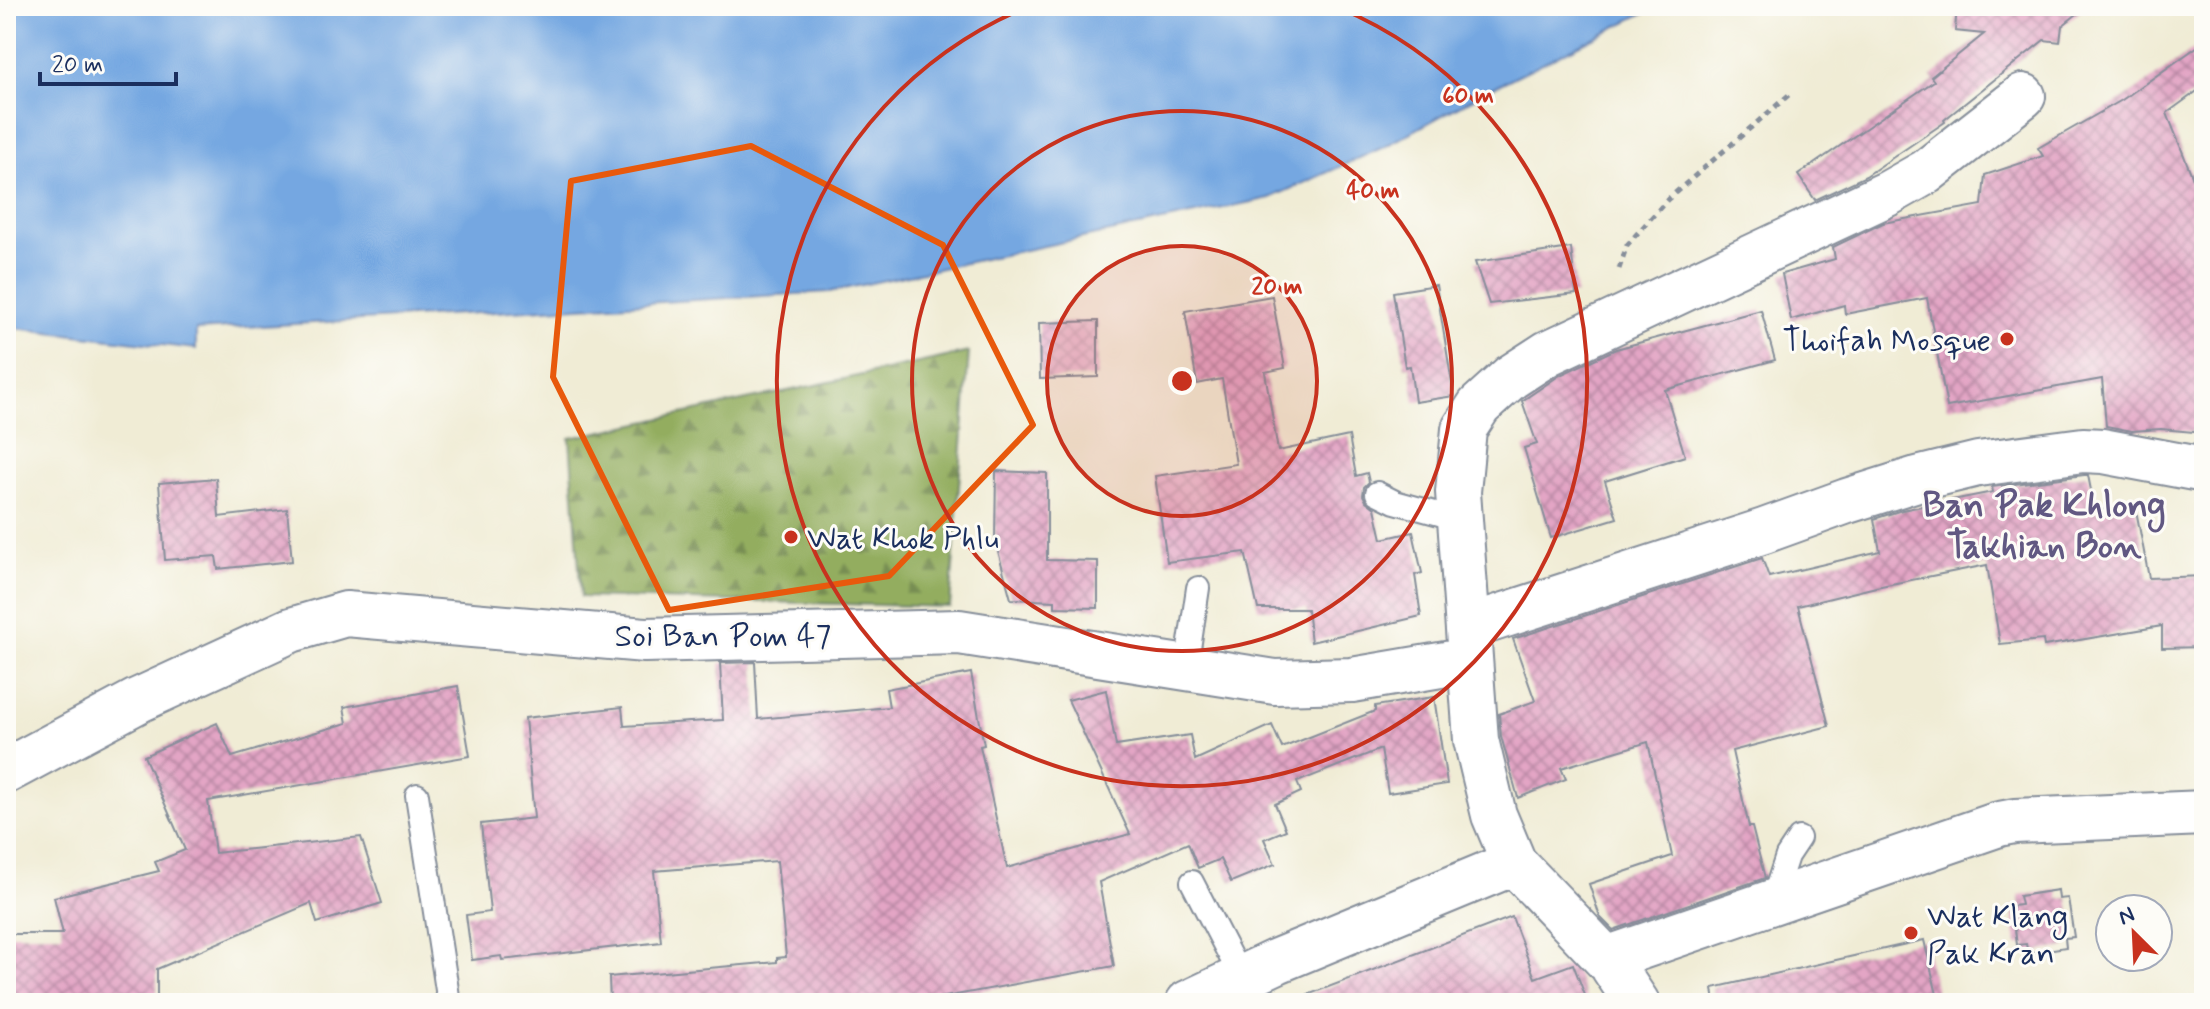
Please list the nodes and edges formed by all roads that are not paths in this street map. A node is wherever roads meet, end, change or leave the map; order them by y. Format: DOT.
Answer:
graph roads {
  1 [pos="2023,96"];
  2 [pos="2204,470"];
  3 [pos="1377,493"];
  4 [pos="1461,520"];
  5 [pos="1198,588"];
  6 [pos="1469,643"];
  7 [pos="1186,669"];
  8 [pos="6,771"];
  9 [pos="417,795"];
  10 [pos="2204,813"];
  11 [pos="1799,838"];
  12 [pos="1514,863"];
  13 [pos="1192,882"];
  14 [pos="1772,903"];
  15 [pos="1609,963"];
  16 [pos="1241,977"];
  17 [pos="449,1003"];
  18 [pos="1188,1003"];
  19 [pos="1637,1003"];
  1 -- 4 [label="street"];
  2 -- 6 [label="street, Soi Ban Pom 47"];
  3 -- 4 [label="lane"];
  4 -- 6 [label="street"];
  5 -- 7 [label="lane"];
  6 -- 7 [label="street, Soi Ban Pom 47"];
  6 -- 12 [label="street"];
  7 -- 8 [label="street, Soi Ban Pom 47"];
  9 -- 17 [label="lane"];
  10 -- 14 [label="street"];
  11 -- 14 [label="lane"];
  12 -- 15 [label="street"];
  12 -- 16 [label="street"];
  13 -- 16 [label="lane"];
  14 -- 15 [label="street"];
  15 -- 19 [label="street"];
  16 -- 18 [label="street"];
}
